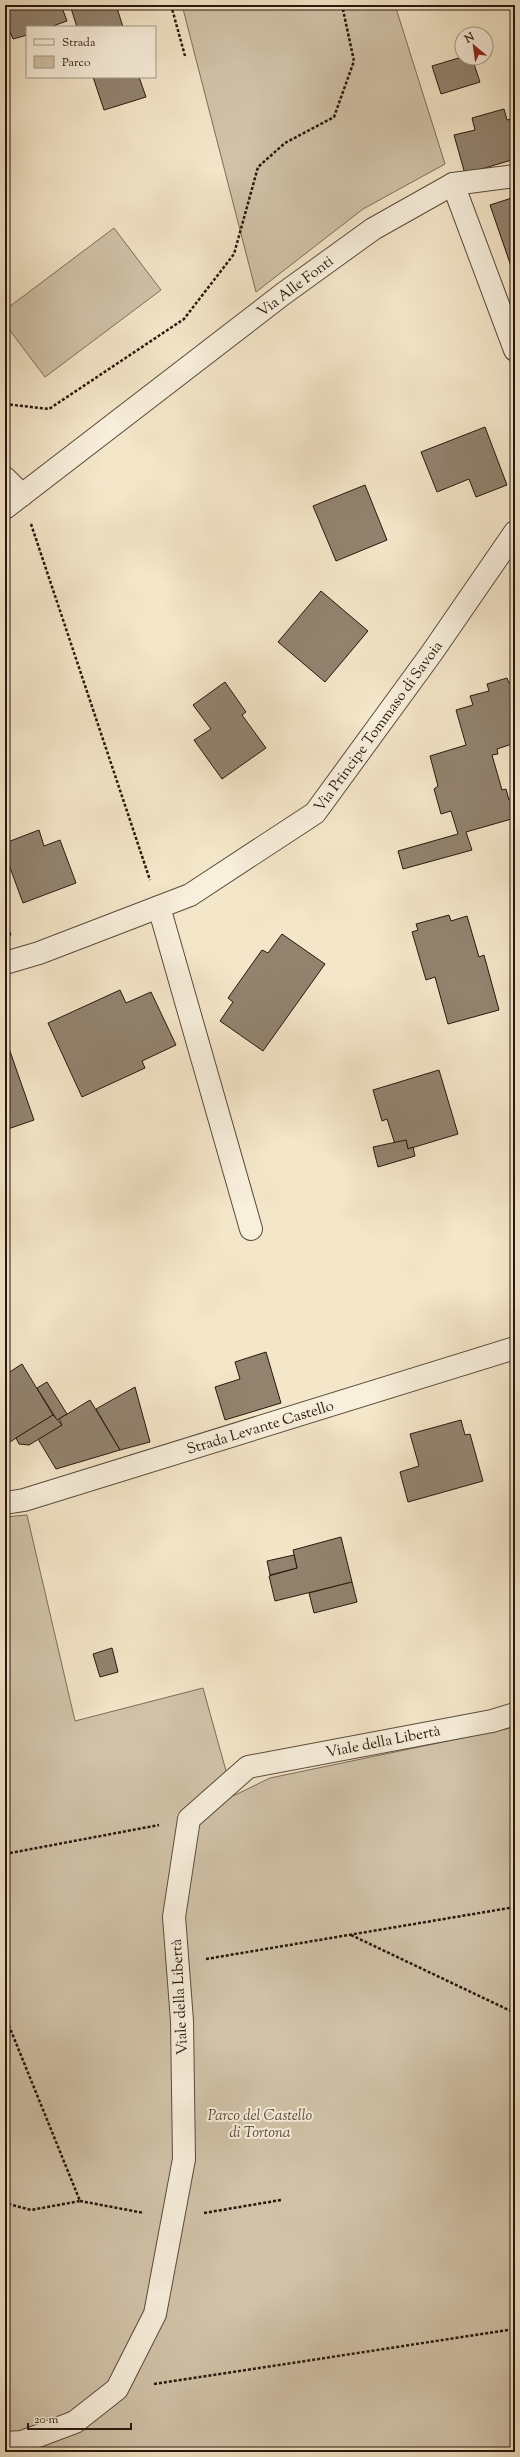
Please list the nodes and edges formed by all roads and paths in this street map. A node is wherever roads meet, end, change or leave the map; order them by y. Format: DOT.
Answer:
graph roads {
  1 [pos="171,5"];
  2 [pos="342,5"];
  3 [pos="185,56"];
  4 [pos="515,176"];
  5 [pos="453,184"];
  6 [pos="515,350"];
  7 [pos="5,404"];
  8 [pos="5,478"];
  9 [pos="13,501"];
  10 [pos="515,532"];
  11 [pos="159,907"];
  12 [pos="5,963"];
  13 [pos="251,1229"];
  14 [pos="515,1348"];
  15 [pos="5,1503"];
  16 [pos="515,1714"];
  17 [pos="189,1819"];
  18 [pos="5,1854"];
  19 [pos="515,1907"];
  20 [pos="351,1935"];
  21 [pos="177,1964"];
  22 [pos="515,2014"];
  23 [pos="5,2016"];
  24 [pos="281,2200"];
  25 [pos="80,2202"];
  26 [pos="5,2203"];
  27 [pos="171,2218"];
  28 [pos="514,2329"];
  29 [pos="117,2389"];
  30 [pos="5,2443"];
  1 -- 3 [label="path"];
  2 -- 7 [label="path"];
  4 -- 5 [label="street"];
  5 -- 6 [label="street"];
  5 -- 9 [label="street, Via Alle Fonti"];
  8 -- 9 [label="street"];
  9 -- 11 [label="path"];
  10 -- 11 [label="street, Via Principe Tommaso di Savoia"];
  11 -- 12 [label="street, Via Principe Tommaso di Savoia"];
  11 -- 13 [label="street"];
  14 -- 15 [label="street, Strada Levante Castello"];
  16 -- 17 [label="street, Viale della Libertà"];
  17 -- 18 [label="path"];
  17 -- 21 [label="street, Viale della Libertà"];
  19 -- 20 [label="path"];
  20 -- 21 [label="path"];
  20 -- 22 [label="path"];
  21 -- 27 [label="street, Viale della Libertà"];
  23 -- 25 [label="path"];
  24 -- 27 [label="path"];
  25 -- 26 [label="path"];
  25 -- 27 [label="path"];
  27 -- 29 [label="street, Viale della Libertà"];
  28 -- 29 [label="path"];
  29 -- 30 [label="street, Viale della Libertà"];
}
